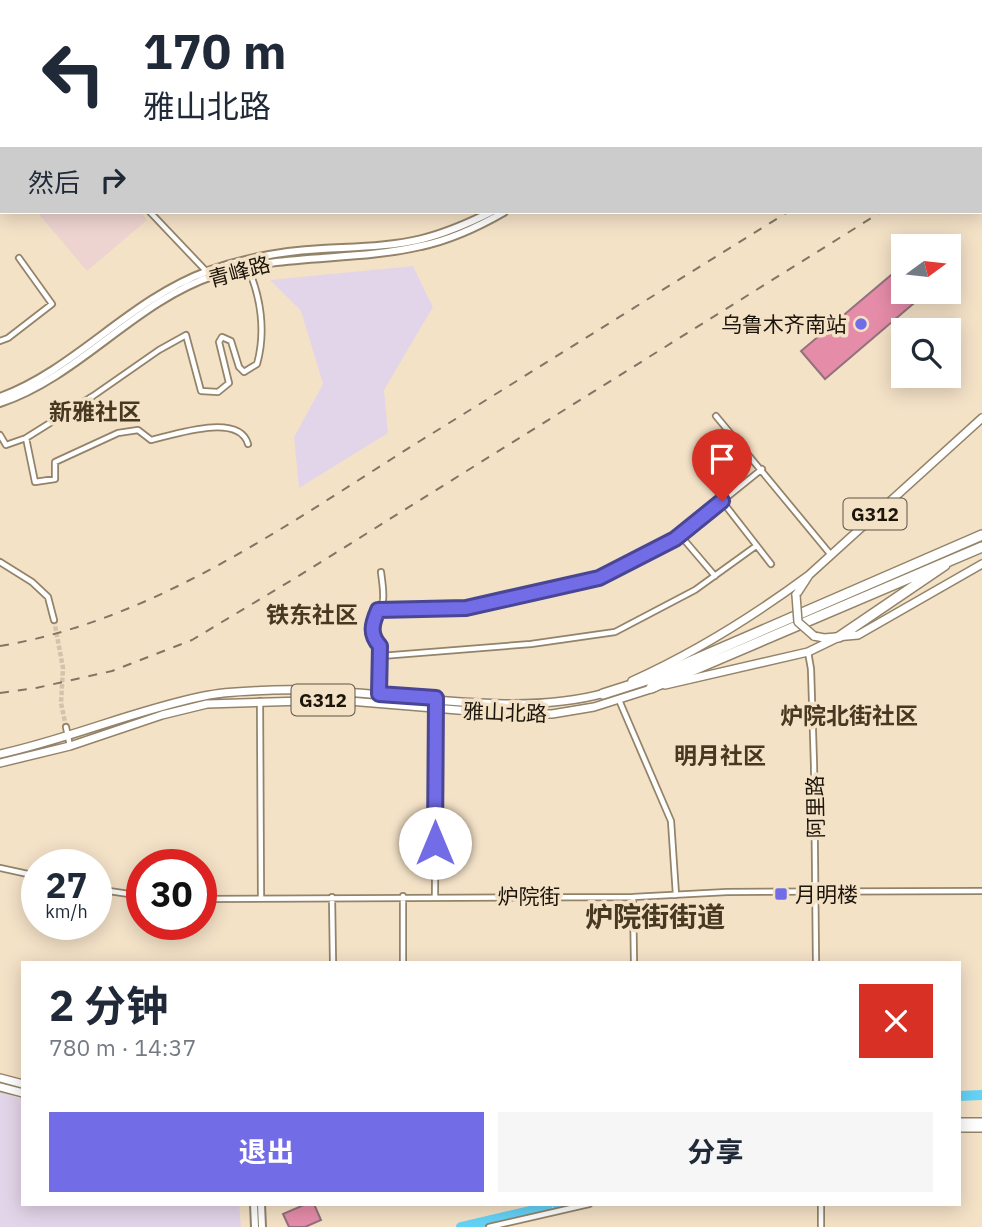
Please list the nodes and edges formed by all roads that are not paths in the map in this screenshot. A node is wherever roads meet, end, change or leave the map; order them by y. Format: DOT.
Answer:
graph roads {
  1 [pos="152,214"];
  2 [pos="487,214"];
  3 [pos="500,214"];
  4 [pos="19,258"];
  5 [pos="247,266"];
  6 [pos="208,275"];
  7 [pos="0,341"];
  8 [pos="0,397"];
  9 [pos="0,403"];
  10 [pos="716,416"];
  11 [pos="982,418"];
  12 [pos="0,435"];
  13 [pos="26,438"];
  14 [pos="248,444"];
  15 [pos="762,469"];
  16 [pos="722,501"];
  17 [pos="680,535"];
  18 [pos="982,535"];
  19 [pos="756,546"];
  20 [pos="982,547"];
  21 [pos="966,552"];
  22 [pos="831,555"];
  23 [pos="0,562"];
  24 [pos="771,564"];
  25 [pos="982,564"];
  26 [pos="381,572"];
  27 [pos="809,575"];
  28 [pos="715,576"];
  29 [pos="378,610"];
  30 [pos="54,620"];
  31 [pos="839,637"];
  32 [pos="808,652"];
  33 [pos="381,656"];
  34 [pos="651,688"];
  35 [pos="379,694"];
  36 [pos="603,694"];
  37 [pos="436,698"];
  38 [pos="618,699"];
  39 [pos="260,700"];
  40 [pos="436,709"];
  41 [pos="66,731"];
  42 [pos="70,746"];
  43 [pos="0,754"];
  44 [pos="0,763"];
  45 [pos="0,867"];
  46 [pos="21,872"];
  47 [pos="982,891"];
  48 [pos="816,892"];
  49 [pos="676,895"];
  50 [pos="403,896"];
  51 [pos="435,896"];
  52 [pos="331,897"];
  53 [pos="633,897"];
  54 [pos="261,898"];
  55 [pos="217,899"];
  56 [pos="333,961"];
  57 [pos="403,961"];
  58 [pos="634,961"];
  59 [pos="816,961"];
  60 [pos="0,1078"];
  61 [pos="21,1083"];
  62 [pos="0,1087"];
  63 [pos="21,1092"];
  64 [pos="961,1122"];
  65 [pos="982,1122"];
  66 [pos="961,1128"];
  67 [pos="982,1128"];
  68 [pos="254,1206"];
  69 [pos="261,1206"];
  70 [pos="552,1206"];
  71 [pos="580,1206"];
  72 [pos="821,1206"];
  73 [pos="554,1212"];
  74 [pos="255,1227"];
  75 [pos="262,1227"];
  76 [pos="489,1227"];
  77 [pos="821,1227"];
  1 -- 6 [label="street"];
  2 -- 6 [label="main road, 青峰路"];
  3 -- 5 [label="main road, 青峰路"];
  4 -- 7 [label="street"];
  5 -- 6 [label="main road, 青峰路"];
  5 -- 13 [label="street"];
  6 -- 8 [label="main road, 青峰路"];
  6 -- 9 [label="main road, 青峰路"];
  10 -- 15 [label="street"];
  11 -- 22 [label="main road, G312"];
  12 -- 13 [label="street"];
  13 -- 14 [label="street"];
  15 -- 16 [label="street"];
  15 -- 22 [label="street"];
  16 -- 17 [label="street"];
  16 -- 19 [label="street"];
  17 -- 28 [label="street"];
  17 -- 29 [label="street"];
  18 -- 36 [label="highway, 雅山北路"];
  19 -- 24 [label="street"];
  19 -- 28 [label="street"];
  20 -- 21 [label="highway"];
  21 -- 31 [label="highway"];
  21 -- 34 [label="highway"];
  22 -- 27 [label="main road, G312"];
  23 -- 30 [label="street"];
  25 -- 31 [label="main road, G312"];
  26 -- 29 [label="street"];
  27 -- 31 [label="main road, bridge"];
  27 -- 36 [label="main road, 雅山北路 / G312"];
  28 -- 33 [label="street"];
  29 -- 33 [label="street"];
  31 -- 32 [label="main road, 雅山北路 / G312"];
  32 -- 34 [label="main road, 雅山北路 / G312"];
  32 -- 48 [label="street, 阿里路"];
  33 -- 35 [label="street"];
  34 -- 38 [label="main road, 雅山北路 / G312"];
  35 -- 37 [label="main road, 雅山北路 / G312"];
  35 -- 41 [label="main road, 雅山北路 / G312"];
  36 -- 37 [label="main road, 雅山北路 / G312"];
  37 -- 40 [label="street"];
  38 -- 40 [label="main road, 雅山北路 / G312"];
  38 -- 49 [label="street"];
  39 -- 40 [label="main road, 雅山北路 / G312"];
  39 -- 42 [label="main road, 雅山北路 / G312"];
  39 -- 54 [label="street"];
  40 -- 51 [label="street"];
  41 -- 42 [label="street"];
  41 -- 43 [label="main road, 雅山北路 / G312"];
  42 -- 44 [label="main road, 雅山北路 / G312"];
  45 -- 46 [label="street"];
  47 -- 48 [label="street, 炉院街"];
  48 -- 49 [label="street, 炉院街"];
  48 -- 59 [label="street, 阿里路"];
  49 -- 53 [label="street, 炉院街"];
  50 -- 51 [label="street, 炉院街"];
  50 -- 52 [label="street, 炉院街"];
  50 -- 57 [label="street"];
  51 -- 53 [label="street, 炉院街"];
  52 -- 54 [label="street, 炉院街"];
  52 -- 56 [label="street"];
  53 -- 58 [label="street"];
  54 -- 55 [label="street, 炉院街"];
  60 -- 61 [label="main road"];
  62 -- 63 [label="main road"];
  64 -- 65 [label="main road"];
  66 -- 67 [label="main road"];
  68 -- 74 [label="main road"];
  69 -- 75 [label="main road"];
  70 -- 73 [label="street"];
  71 -- 73 [label="street"];
  72 -- 77 [label="street"];
  73 -- 76 [label="street"];
}
